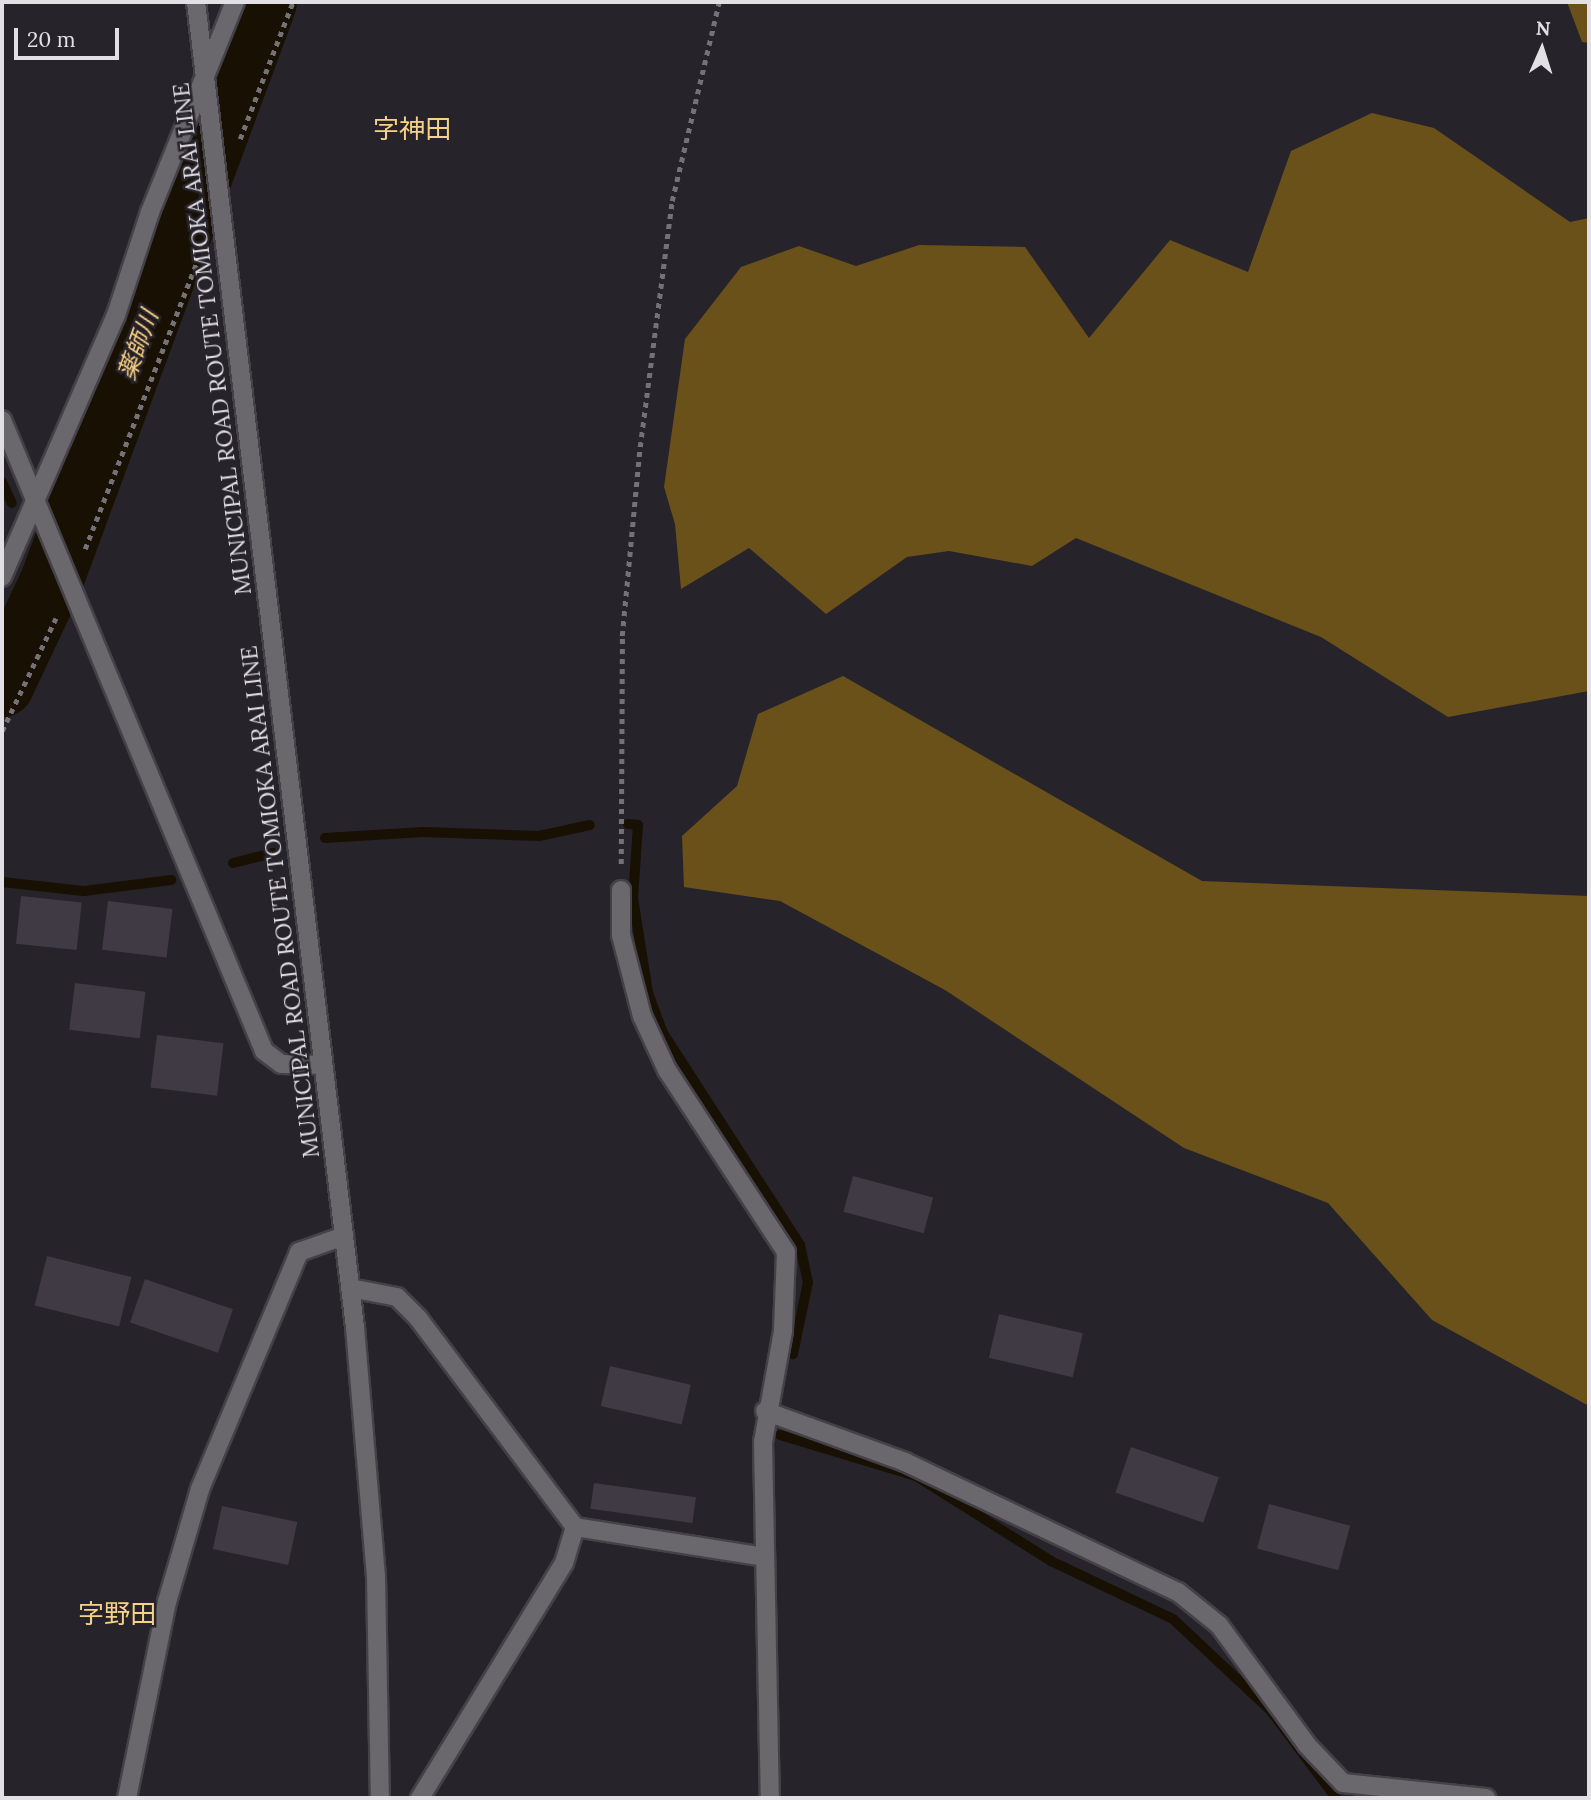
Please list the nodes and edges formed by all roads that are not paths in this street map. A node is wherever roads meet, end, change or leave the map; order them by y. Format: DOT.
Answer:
graph roads {
  1 [pos="196,2"];
  2 [pos="235,2"];
  3 [pos="206,80"];
  4 [pos="2,420"];
  5 [pos="34,499"];
  6 [pos="4,567"];
  7 [pos="621,890"];
  8 [pos="323,1065"];
  9 [pos="344,1236"];
  10 [pos="350,1288"];
  11 [pos="765,1411"];
  12 [pos="575,1527"];
  13 [pos="765,1557"];
  14 [pos="127,1798"];
  15 [pos="380,1798"];
  16 [pos="420,1798"];
  17 [pos="770,1798"];
  18 [pos="1486,1798"];
  1 -- 3 [label="street, MUNICIPAL ROAD ROUTE TOMIOKA ARAI LINE"];
  2 -- 3 [label="street"];
  3 -- 5 [label="street"];
  3 -- 8 [label="street, MUNICIPAL ROAD ROUTE TOMIOKA ARAI LINE"];
  4 -- 5 [label="street"];
  5 -- 6 [label="street"];
  5 -- 8 [label="street"];
  7 -- 11 [label="street"];
  8 -- 9 [label="street, MUNICIPAL ROAD ROUTE TOMIOKA ARAI LINE"];
  9 -- 10 [label="street, MUNICIPAL ROAD ROUTE TOMIOKA ARAI LINE"];
  9 -- 14 [label="street"];
  10 -- 12 [label="street"];
  10 -- 15 [label="street, MUNICIPAL ROAD ROUTE TOMIOKA ARAI LINE"];
  11 -- 13 [label="street"];
  11 -- 18 [label="street"];
  12 -- 13 [label="street"];
  12 -- 16 [label="street"];
  13 -- 17 [label="street"];
}
